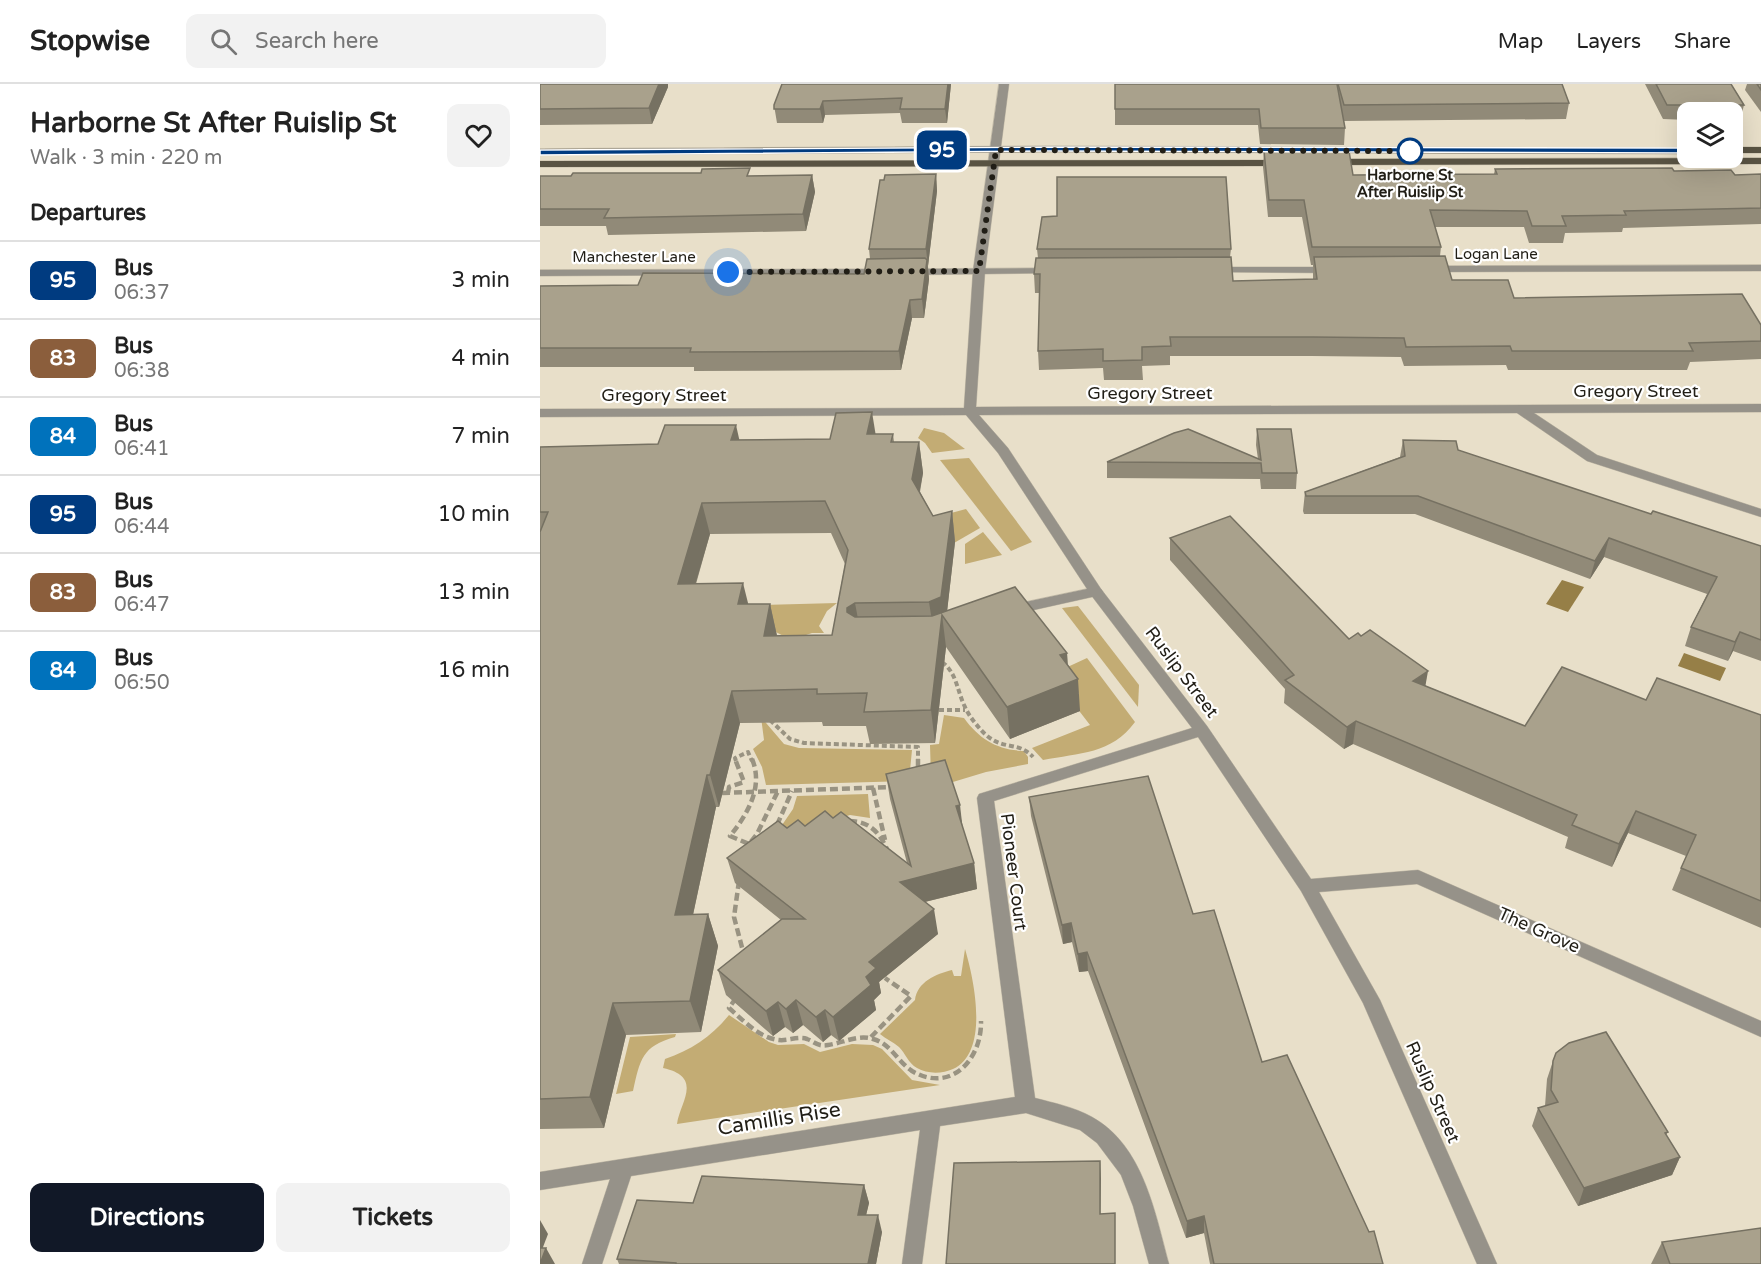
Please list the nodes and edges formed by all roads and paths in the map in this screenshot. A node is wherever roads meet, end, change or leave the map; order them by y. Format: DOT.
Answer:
graph roads {
  1 [pos="1004,84"];
  2 [pos="1743,150"];
  3 [pos="1761,150"];
  4 [pos="1677,151"];
  5 [pos="540,152"];
  6 [pos="996,156"];
  7 [pos="1761,161"];
  8 [pos="1293,162"];
  9 [pos="1316,162"];
  10 [pos="540,164"];
  11 [pos="1761,268"];
  12 [pos="1413,269"];
  13 [pos="1197,270"];
  14 [pos="1341,270"];
  15 [pos="979,271"];
  16 [pos="1065,271"];
  17 [pos="540,273"];
  18 [pos="1761,408"];
  19 [pos="1520,410"];
  20 [pos="970,412"];
  21 [pos="540,413"];
  22 [pos="1761,513"];
  23 [pos="1096,591"];
  24 [pos="993,616"];
  25 [pos="935,661"];
  26 [pos="939,710"];
  27 [pos="965,710"];
  28 [pos="768,716"];
  29 [pos="1202,730"];
  30 [pos="1035,760"];
  31 [pos="918,776"];
  32 [pos="895,787"];
  33 [pos="873,788"];
  34 [pos="778,791"];
  35 [pos="792,791"];
  36 [pos="755,792"];
  37 [pos="840,822"];
  38 [pos="773,831"];
  39 [pos="887,850"];
  40 [pos="889,859"];
  41 [pos="741,876"];
  42 [pos="1307,886"];
  43 [pos="742,965"];
  44 [pos="885,978"];
  45 [pos="740,989"];
  46 [pos="981,1019"];
  47 [pos="1761,1029"];
  48 [pos="871,1038"];
  49 [pos="1026,1104"];
  50 [pos="931,1119"];
  51 [pos="624,1168"];
  52 [pos="540,1181"];
  53 [pos="592,1264"];
  54 [pos="912,1264"];
  55 [pos="1159,1264"];
  56 [pos="1487,1264"];
  1 -- 6 [label="street"];
  2 -- 3 [label="main road"];
  4 -- 6 [label="main road"];
  5 -- 6 [label="main road"];
  6 -- 8 [label="main road"];
  6 -- 10 [label="main road"];
  6 -- 15 [label="street"];
  7 -- 9 [label="main road"];
  11 -- 12 [label="street, Logan Lane"];
  13 -- 14 [label="street"];
  15 -- 16 [label="street"];
  15 -- 17 [label="street, Manchester Lane"];
  15 -- 20 [label="street"];
  18 -- 19 [label="street, Gregory Street"];
  19 -- 20 [label="street, Gregory Street"];
  19 -- 22 [label="street"];
  20 -- 21 [label="street, Gregory Street"];
  20 -- 23 [label="street, Ruslip Street"];
  23 -- 24 [label="street"];
  23 -- 29 [label="street, Ruslip Street"];
  25 -- 27 [label="path"];
  26 -- 27 [label="path"];
  27 -- 30 [label="path"];
  28 -- 31 [label="path"];
  29 -- 42 [label="street, Ruslip Street"];
  29 -- 49 [label="street, Pioneer Court"];
  32 -- 33 [label="path"];
  33 -- 35 [label="path"];
  33 -- 39 [label="path"];
  34 -- 35 [label="path"];
  34 -- 36 [label="path"];
  34 -- 36 [label="path"];
  35 -- 38 [label="path"];
  36 -- 36 [label="path"];
  37 -- 39 [label="path"];
  39 -- 40 [label="path"];
  41 -- 43 [label="path"];
  42 -- 47 [label="street, The Grove"];
  42 -- 56 [label="street, Ruslip Street"];
  44 -- 48 [label="path"];
  45 -- 48 [label="path"];
  46 -- 48 [label="path"];
  49 -- 50 [label="street, Camillis Rise"];
  49 -- 55 [label="street"];
  50 -- 51 [label="street, Camillis Rise"];
  50 -- 54 [label="street"];
  51 -- 52 [label="street, Camillis Rise"];
  51 -- 53 [label="street"];
}
